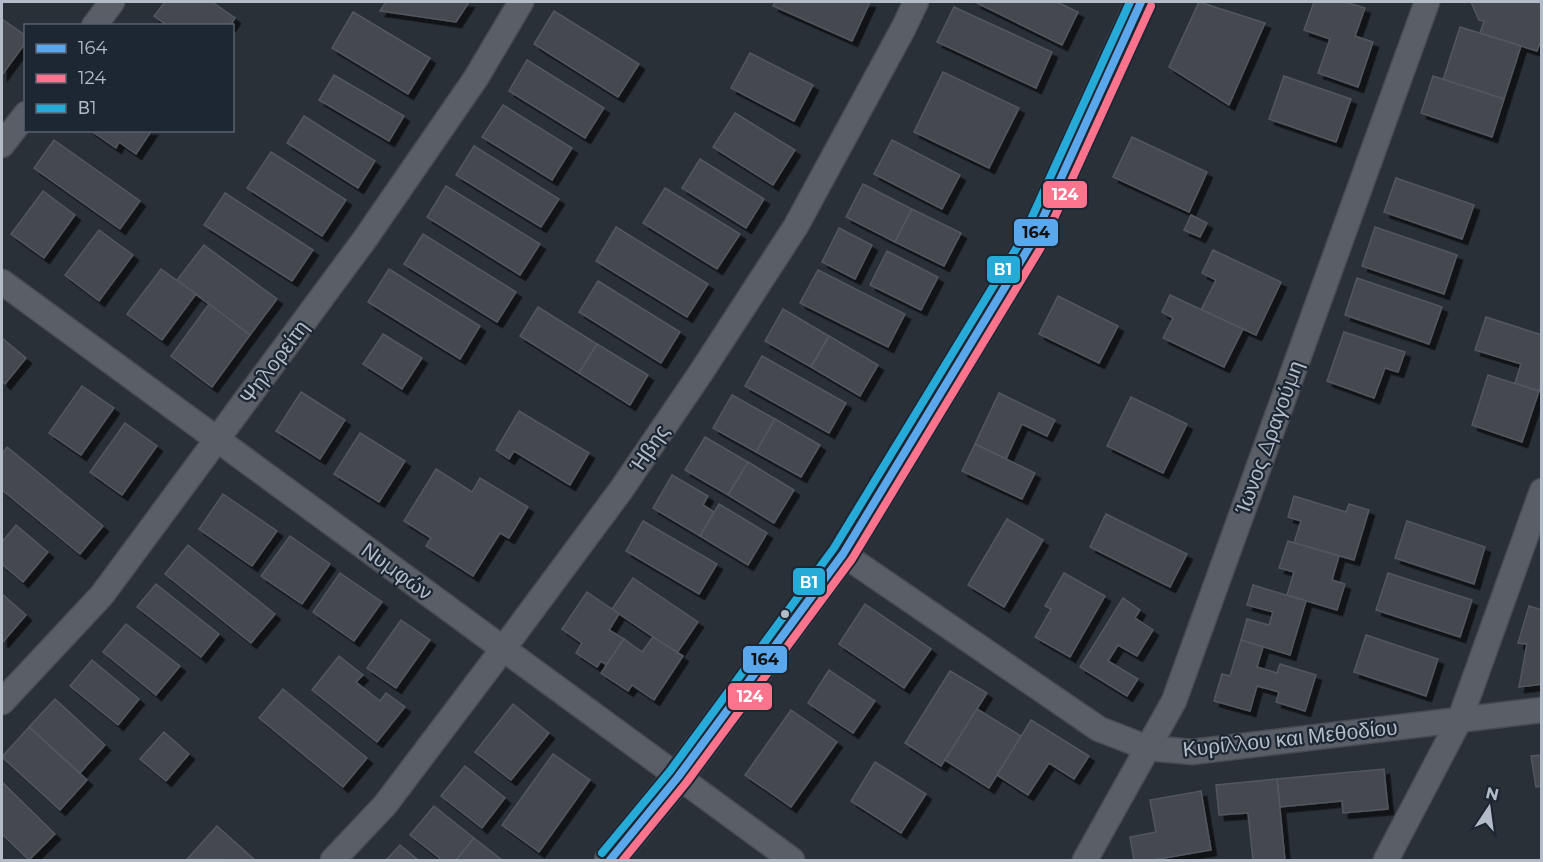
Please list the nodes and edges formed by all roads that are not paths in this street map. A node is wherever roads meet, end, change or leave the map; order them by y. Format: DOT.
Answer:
graph roads {
  1 [pos="112,2"];
  2 [pos="521,2"];
  3 [pos="916,2"];
  4 [pos="1141,2"];
  5 [pos="1427,2"];
  6 [pos="96,24"];
  7 [pos="24,117"];
  8 [pos="2,145"];
  9 [pos="2,282"];
  10 [pos="216,439"];
  11 [pos="1542,490"];
  12 [pos="843,554"];
  13 [pos="503,649"];
  14 [pos="2,702"];
  15 [pos="1542,710"];
  16 [pos="1460,719"];
  17 [pos="1148,748"];
  18 [pos="678,777"];
  19 [pos="333,861"];
  20 [pos="610,861"];
  21 [pos="792,861"];
  22 [pos="1085,861"];
  23 [pos="1386,861"];
  1 -- 6 [label="street"];
  2 -- 10 [label="street, Ψηλορείτη"];
  3 -- 13 [label="street, Ήβης"];
  4 -- 12 [label="street"];
  5 -- 17 [label="street, Ίωνος Δραγούμη"];
  7 -- 8 [label="street"];
  9 -- 10 [label="street, Νυμφών"];
  10 -- 13 [label="street, Νυμφών"];
  10 -- 14 [label="street, Ψηλορείτη"];
  11 -- 16 [label="street"];
  12 -- 17 [label="street, Κυρίλλου και Μεθοδίου"];
  12 -- 18 [label="street"];
  13 -- 18 [label="street, Νυμφών"];
  13 -- 19 [label="street, Ήβης"];
  15 -- 16 [label="street, Κυρίλλου και Μεθοδίου"];
  16 -- 17 [label="street, Κυρίλλου και Μεθοδίου"];
  16 -- 23 [label="street"];
  17 -- 22 [label="street, Ίωνος Δραγούμη"];
  18 -- 20 [label="street"];
  18 -- 21 [label="street, Νυμφών"];
}
